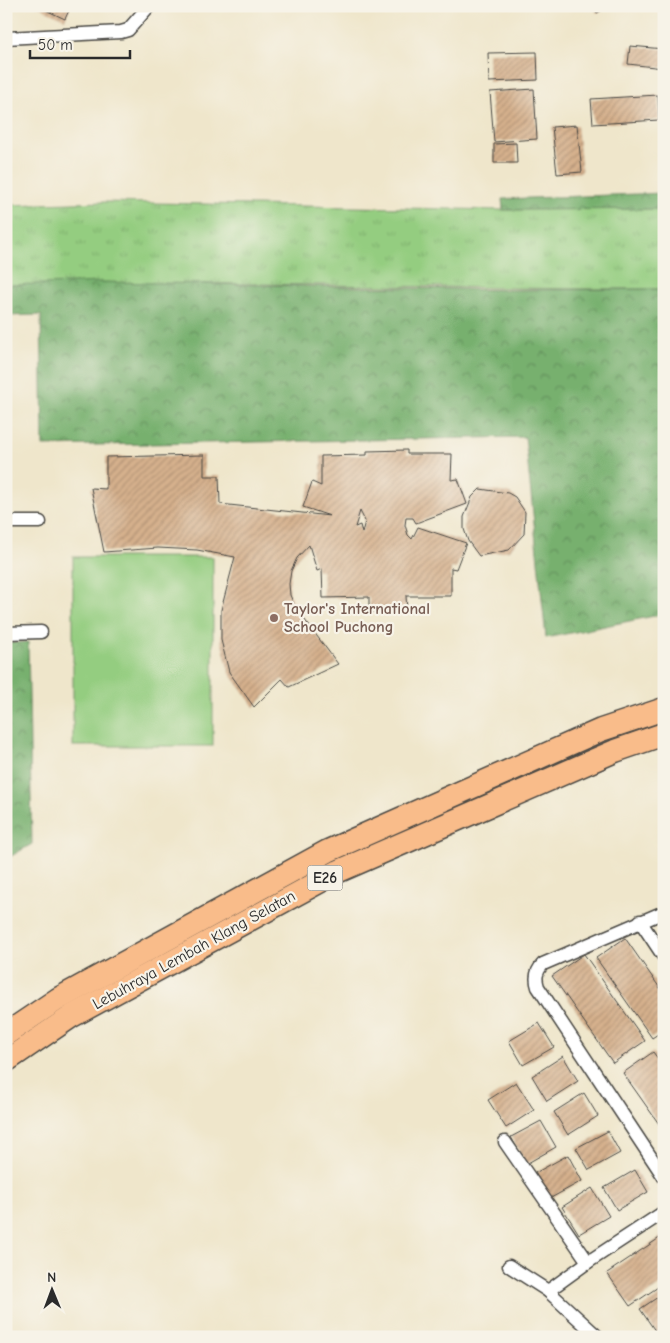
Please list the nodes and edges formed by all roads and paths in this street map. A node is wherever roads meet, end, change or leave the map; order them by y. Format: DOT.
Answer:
graph roads {
  1 [pos="150,6"];
  2 [pos="6,38"];
  3 [pos="6,522"];
  4 [pos="40,522"];
  5 [pos="41,632"];
  6 [pos="6,633"];
  7 [pos="664,709"];
  8 [pos="664,734"];
  9 [pos="664,912"];
  10 [pos="640,921"];
  11 [pos="664,957"];
  12 [pos="6,1034"];
  13 [pos="6,1061"];
  14 [pos="505,1142"];
  15 [pos="664,1177"];
  16 [pos="664,1212"];
  17 [pos="588,1262"];
  18 [pos="509,1266"];
  19 [pos="548,1291"];
  20 [pos="598,1337"];
  1 -- 2 [label="street"];
  3 -- 4 [label="street"];
  5 -- 6 [label="street"];
  7 -- 12 [label="highway, Lebuhraya Lembah Klang Selatan / E26"];
  8 -- 13 [label="highway, Lebuhraya Lembah Klang Selatan / E26"];
  9 -- 10 [label="street"];
  10 -- 11 [label="street"];
  10 -- 15 [label="street"];
  14 -- 17 [label="street"];
  16 -- 17 [label="street"];
  17 -- 19 [label="street"];
  18 -- 19 [label="street"];
  19 -- 20 [label="street"];
}
